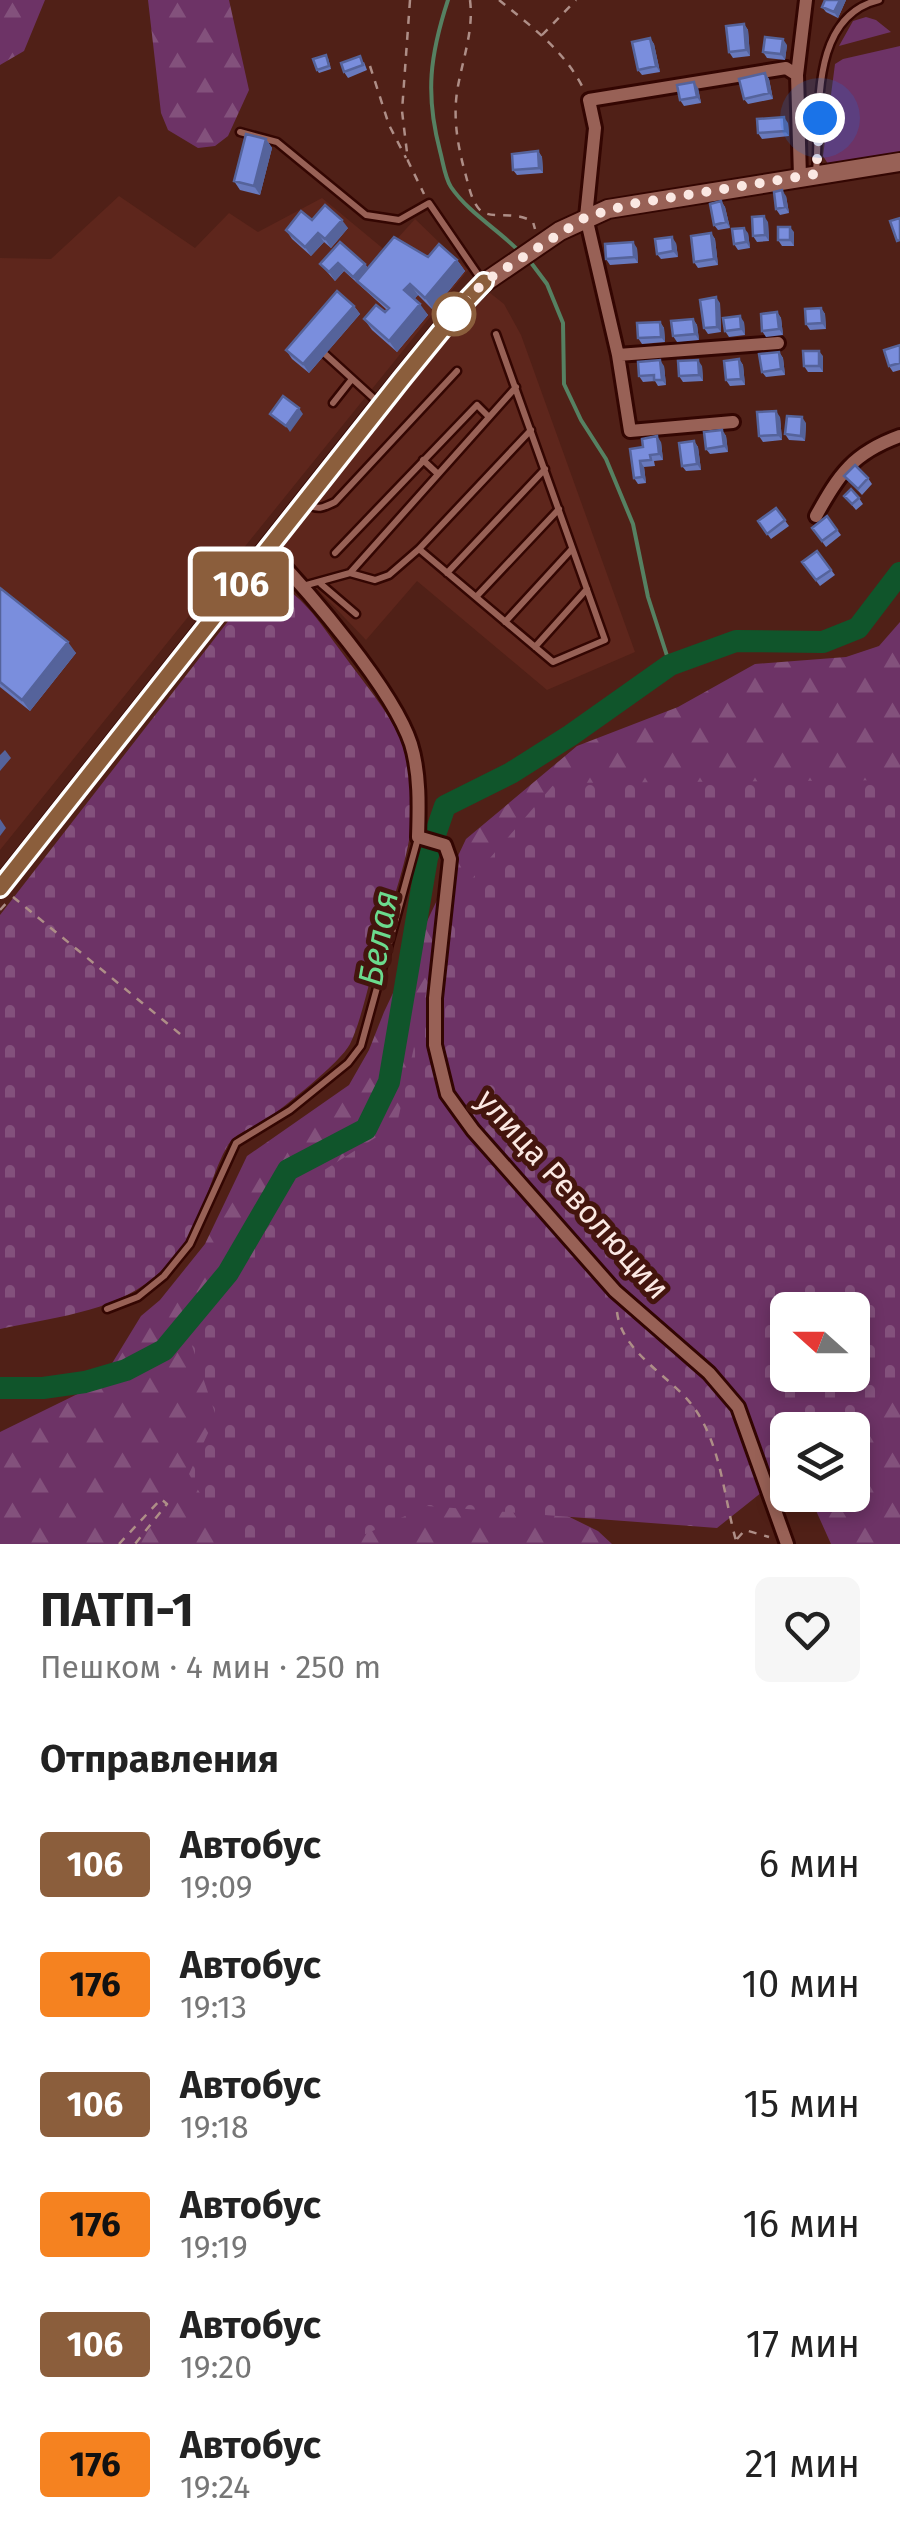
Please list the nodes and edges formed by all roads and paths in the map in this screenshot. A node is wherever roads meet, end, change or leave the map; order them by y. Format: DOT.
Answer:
graph roads {
  1 [pos="410,0"];
  2 [pos="470,0"];
  3 [pos="498,0"];
  4 [pos="576,0"];
  5 [pos="806,0"];
  6 [pos="879,0"];
  7 [pos="541,36"];
  8 [pos="370,66"];
  9 [pos="797,74"];
  10 [pos="589,100"];
  11 [pos="240,132"];
  12 [pos="408,161"];
  13 [pos="900,162"];
  14 [pos="808,176"];
  15 [pos="429,204"];
  16 [pos="586,217"];
  17 [pos="539,245"];
  18 [pos="484,282"];
  19 [pos="496,334"];
  20 [pos="778,343"];
  21 [pos="325,354"];
  22 [pos="618,355"];
  23 [pos="457,371"];
  24 [pos="352,379"];
  25 [pos="516,386"];
  26 [pos="333,403"];
  27 [pos="381,404"];
  28 [pos="490,417"];
  29 [pos="733,422"];
  30 [pos="531,429"];
  31 [pos="900,436"];
  32 [pos="423,460"];
  33 [pos="545,469"];
  34 [pos="438,474"];
  35 [pos="305,502"];
  36 [pos="559,509"];
  37 [pos="816,516"];
  38 [pos="573,548"];
  39 [pos="419,549"];
  40 [pos="268,550"];
  41 [pos="335,553"];
  42 [pos="447,572"];
  43 [pos="350,573"];
  44 [pos="320,583"];
  45 [pos="302,586"];
  46 [pos="587,589"];
  47 [pos="476,597"];
  48 [pos="356,614"];
  49 [pos="505,622"];
  50 [pos="535,646"];
  51 [pos="418,837"];
  52 [pos="6,892"];
  53 [pos="185,1038"];
  54 [pos="615,1291"];
  55 [pos="107,1310"];
  56 [pos="736,1542"];
  57 [pos="786,1542"];
  58 [pos="119,1544"];
  59 [pos="135,1544"];
  1 -- 12 [label="path"];
  2 -- 17 [label="path"];
  3 -- 7 [label="path"];
  4 -- 7 [label="path"];
  5 -- 9 [label="street"];
  6 -- 14 [label="lane"];
  7 -- 10 [label="path"];
  8 -- 12 [label="path"];
  9 -- 10 [label="street"];
  9 -- 14 [label="street"];
  10 -- 16 [label="street"];
  11 -- 15 [label="lane"];
  12 -- 15 [label="path"];
  13 -- 14 [label="street"];
  14 -- 16 [label="street"];
  15 -- 18 [label="lane"];
  16 -- 17 [label="street"];
  16 -- 22 [label="street"];
  17 -- 18 [label="street"];
  18 -- 27 [label="street"];
  19 -- 25 [label="lane"];
  20 -- 22 [label="street"];
  21 -- 24 [label="lane"];
  22 -- 29 [label="street"];
  23 -- 35 [label="lane"];
  24 -- 26 [label="lane"];
  24 -- 27 [label="lane"];
  25 -- 28 [label="lane"];
  25 -- 30 [label="lane"];
  27 -- 35 [label="street"];
  28 -- 32 [label="lane"];
  28 -- 34 [label="lane"];
  30 -- 33 [label="lane"];
  30 -- 39 [label="lane"];
  31 -- 37 [label="street"];
  32 -- 34 [label="lane"];
  32 -- 41 [label="lane"];
  33 -- 36 [label="lane"];
  33 -- 42 [label="lane"];
  34 -- 43 [label="lane"];
  35 -- 40 [label="street"];
  36 -- 38 [label="lane"];
  36 -- 47 [label="lane"];
  38 -- 46 [label="lane"];
  38 -- 49 [label="lane"];
  39 -- 42 [label="lane"];
  39 -- 43 [label="lane"];
  40 -- 45 [label="street"];
  40 -- 52 [label="street"];
  42 -- 47 [label="lane"];
  43 -- 44 [label="lane"];
  44 -- 45 [label="lane"];
  44 -- 48 [label="lane"];
  45 -- 51 [label="street"];
  46 -- 50 [label="lane"];
  46 -- 50 [label="lane"];
  47 -- 49 [label="lane"];
  49 -- 50 [label="lane"];
  51 -- 54 [label="street, улица Революции"];
  51 -- 55 [label="lane"];
  52 -- 53 [label="path"];
  54 -- 56 [label="path"];
  54 -- 57 [label="street, улица Революции"];
  56 -- 57 [label="path"];
  58 -- 59 [label="path"];
}
